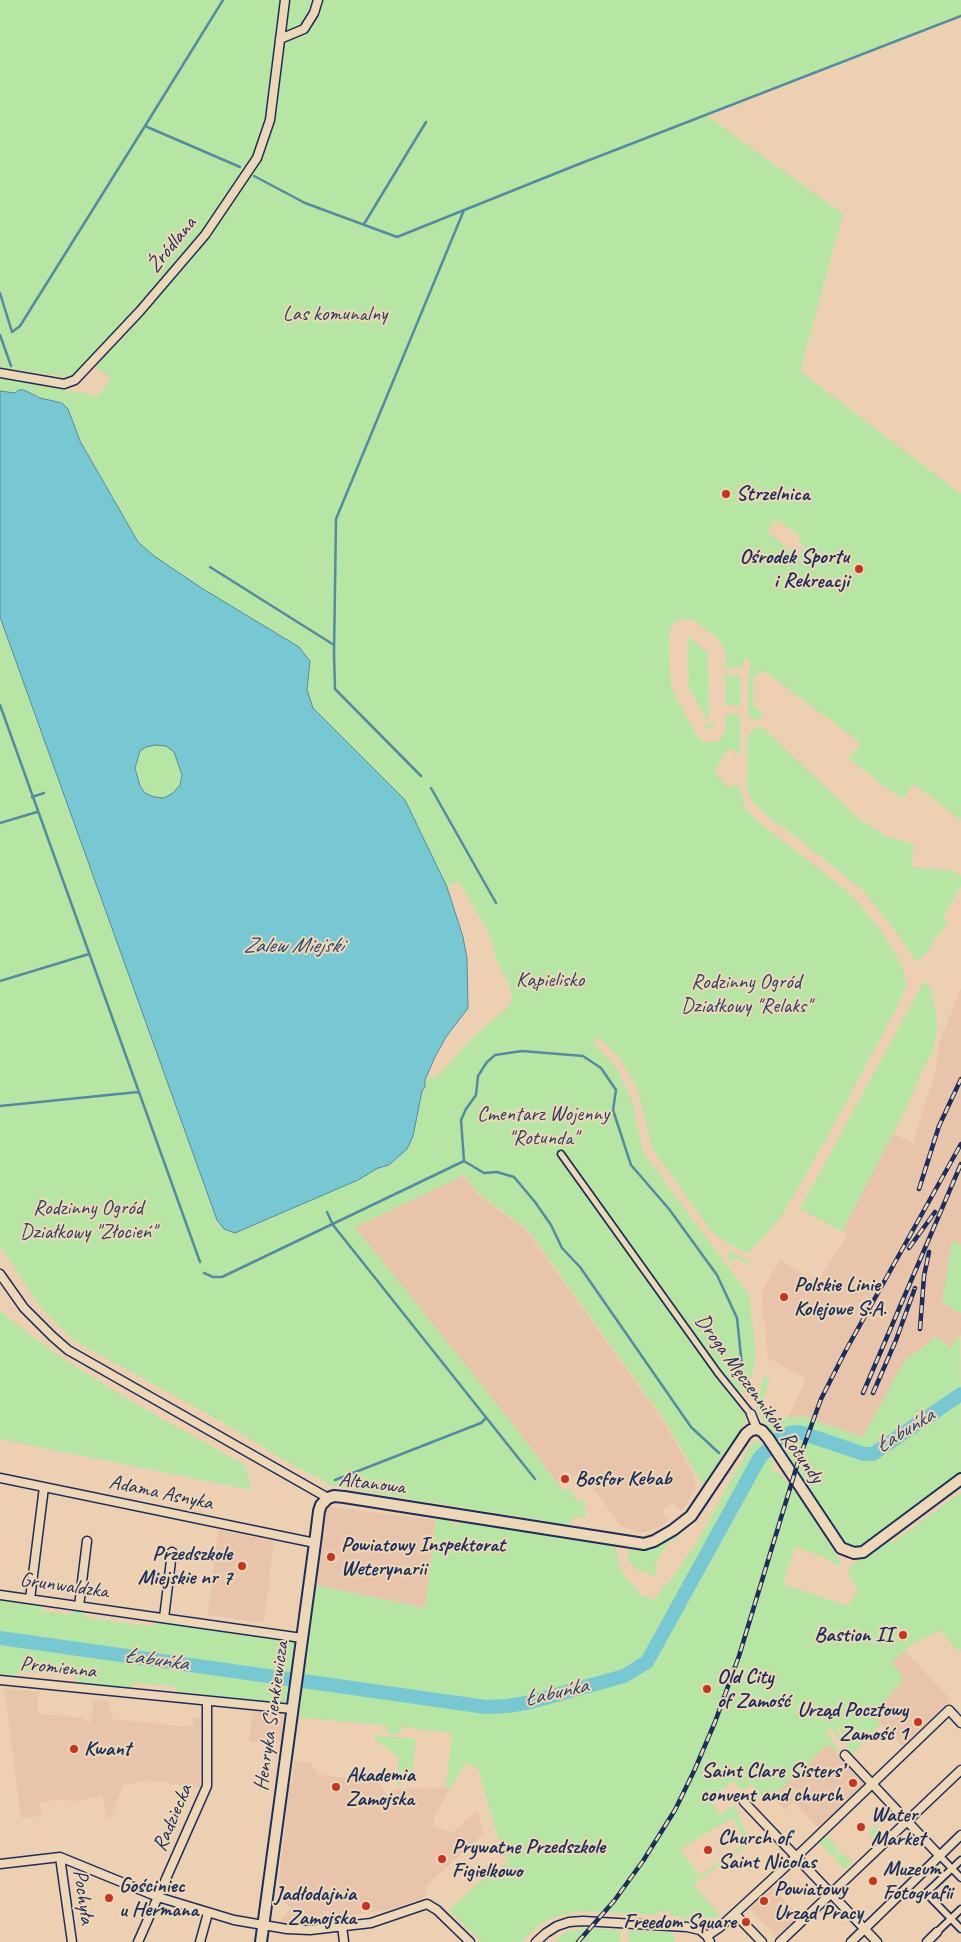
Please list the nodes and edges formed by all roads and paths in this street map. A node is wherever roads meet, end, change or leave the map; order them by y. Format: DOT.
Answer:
graph roads {
  1 [pos="285,0"];
  2 [pos="318,0"];
  3 [pos="280,39"];
  4 [pos="0,373"];
  5 [pos="561,1154"];
  6 [pos="0,1274"];
  7 [pos="750,1414"];
  8 [pos="757,1429"];
  9 [pos="0,1478"];
  10 [pos="961,1479"];
  11 [pos="44,1487"];
  12 [pos="328,1498"];
  13 [pos="86,1541"];
  14 [pos="314,1544"];
  15 [pos="172,1552"];
  16 [pos="0,1595"];
  17 [pos="30,1599"];
  18 [pos="79,1606"];
  19 [pos="164,1618"];
  20 [pos="302,1638"];
  21 [pos="0,1680"];
  22 [pos="207,1701"];
  23 [pos="292,1709"];
  24 [pos="961,1723"];
  25 [pos="845,1755"];
  26 [pos="961,1770"];
  27 [pos="872,1783"];
  28 [pos="744,1802"];
  29 [pos="907,1821"];
  30 [pos="961,1835"];
  31 [pos="938,1854"];
  32 [pos="60,1857"];
  33 [pos="795,1858"];
  34 [pos="961,1860"];
  35 [pos="0,1864"];
  36 [pos="952,1868"];
  37 [pos="961,1878"];
  38 [pos="830,1894"];
  39 [pos="158,1897"];
  40 [pos="961,1909"];
  41 [pos="208,1913"];
  42 [pos="735,1914"];
  43 [pos="951,1918"];
  44 [pos="264,1926"];
  45 [pos="342,1926"];
  46 [pos="864,1929"];
  47 [pos="961,1929"];
  48 [pos="937,1932"];
  49 [pos="709,1939"];
  50 [pos="72,1942"];
  51 [pos="138,1942"];
  52 [pos="200,1942"];
  53 [pos="261,1942"];
  54 [pos="344,1942"];
  55 [pos="470,1942"];
  56 [pos="536,1942"];
  57 [pos="762,1942"];
  58 [pos="780,1942"];
  59 [pos="850,1942"];
  60 [pos="877,1942"];
  61 [pos="927,1942"];
  1 -- 3 [label="street, Źródlana"];
  2 -- 3 [label="street"];
  3 -- 4 [label="street, Źródlana"];
  5 -- 7 [label="street, Droga Męczenników Rotundy"];
  6 -- 12 [label="street, Altanowa"];
  7 -- 8 [label="street, Droga Męczenników Rotundy"];
  8 -- 10 [label="street, Droga Męczenników Rotundy"];
  8 -- 12 [label="street, Altanowa"];
  9 -- 11 [label="street, Adama Asnyka"];
  11 -- 14 [label="street, Adama Asnyka"];
  11 -- 17 [label="street"];
  12 -- 14 [label="street, Henryka Sienkiewicza"];
  13 -- 18 [label="street"];
  14 -- 20 [label="street, Henryka Sienkiewicza"];
  15 -- 19 [label="street"];
  16 -- 17 [label="street, Grunwaldzka"];
  17 -- 18 [label="street, Grunwaldzka"];
  18 -- 19 [label="street, Grunwaldzka"];
  19 -- 20 [label="street, Grunwaldzka"];
  20 -- 23 [label="street, Henryka Sienkiewicza"];
  21 -- 22 [label="street, Promienna"];
  22 -- 23 [label="street, Promienna"];
  22 -- 39 [label="street, Radziecka"];
  23 -- 44 [label="street, Henryka Sienkiewicza"];
  24 -- 27 [label="street"];
  25 -- 27 [label="street"];
  26 -- 29 [label="street"];
  27 -- 29 [label="street"];
  27 -- 33 [label="street"];
  28 -- 33 [label="street"];
  29 -- 31 [label="street"];
  29 -- 38 [label="street"];
  30 -- 31 [label="street"];
  31 -- 36 [label="street"];
  31 -- 46 [label="street"];
  32 -- 35 [label="street"];
  32 -- 39 [label="street"];
  32 -- 50 [label="street, Pochyła"];
  33 -- 38 [label="street"];
  33 -- 42 [label="street"];
  34 -- 36 [label="street"];
  36 -- 37 [label="street"];
  36 -- 43 [label="street"];
  38 -- 46 [label="street"];
  38 -- 58 [label="street"];
  39 -- 41 [label="street"];
  39 -- 51 [label="street, Radziecka"];
  40 -- 43 [label="street"];
  41 -- 44 [label="street"];
  41 -- 52 [label="street"];
  42 -- 49 [label="street"];
  42 -- 57 [label="street"];
  43 -- 47 [label="street"];
  43 -- 48 [label="street"];
  44 -- 45 [label="street"];
  44 -- 53 [label="street, Henryka Sienkiewicza"];
  45 -- 54 [label="street"];
  45 -- 55 [label="street"];
  46 -- 59 [label="street"];
  46 -- 60 [label="street"];
  48 -- 61 [label="street"];
  49 -- 56 [label="street"];
}
